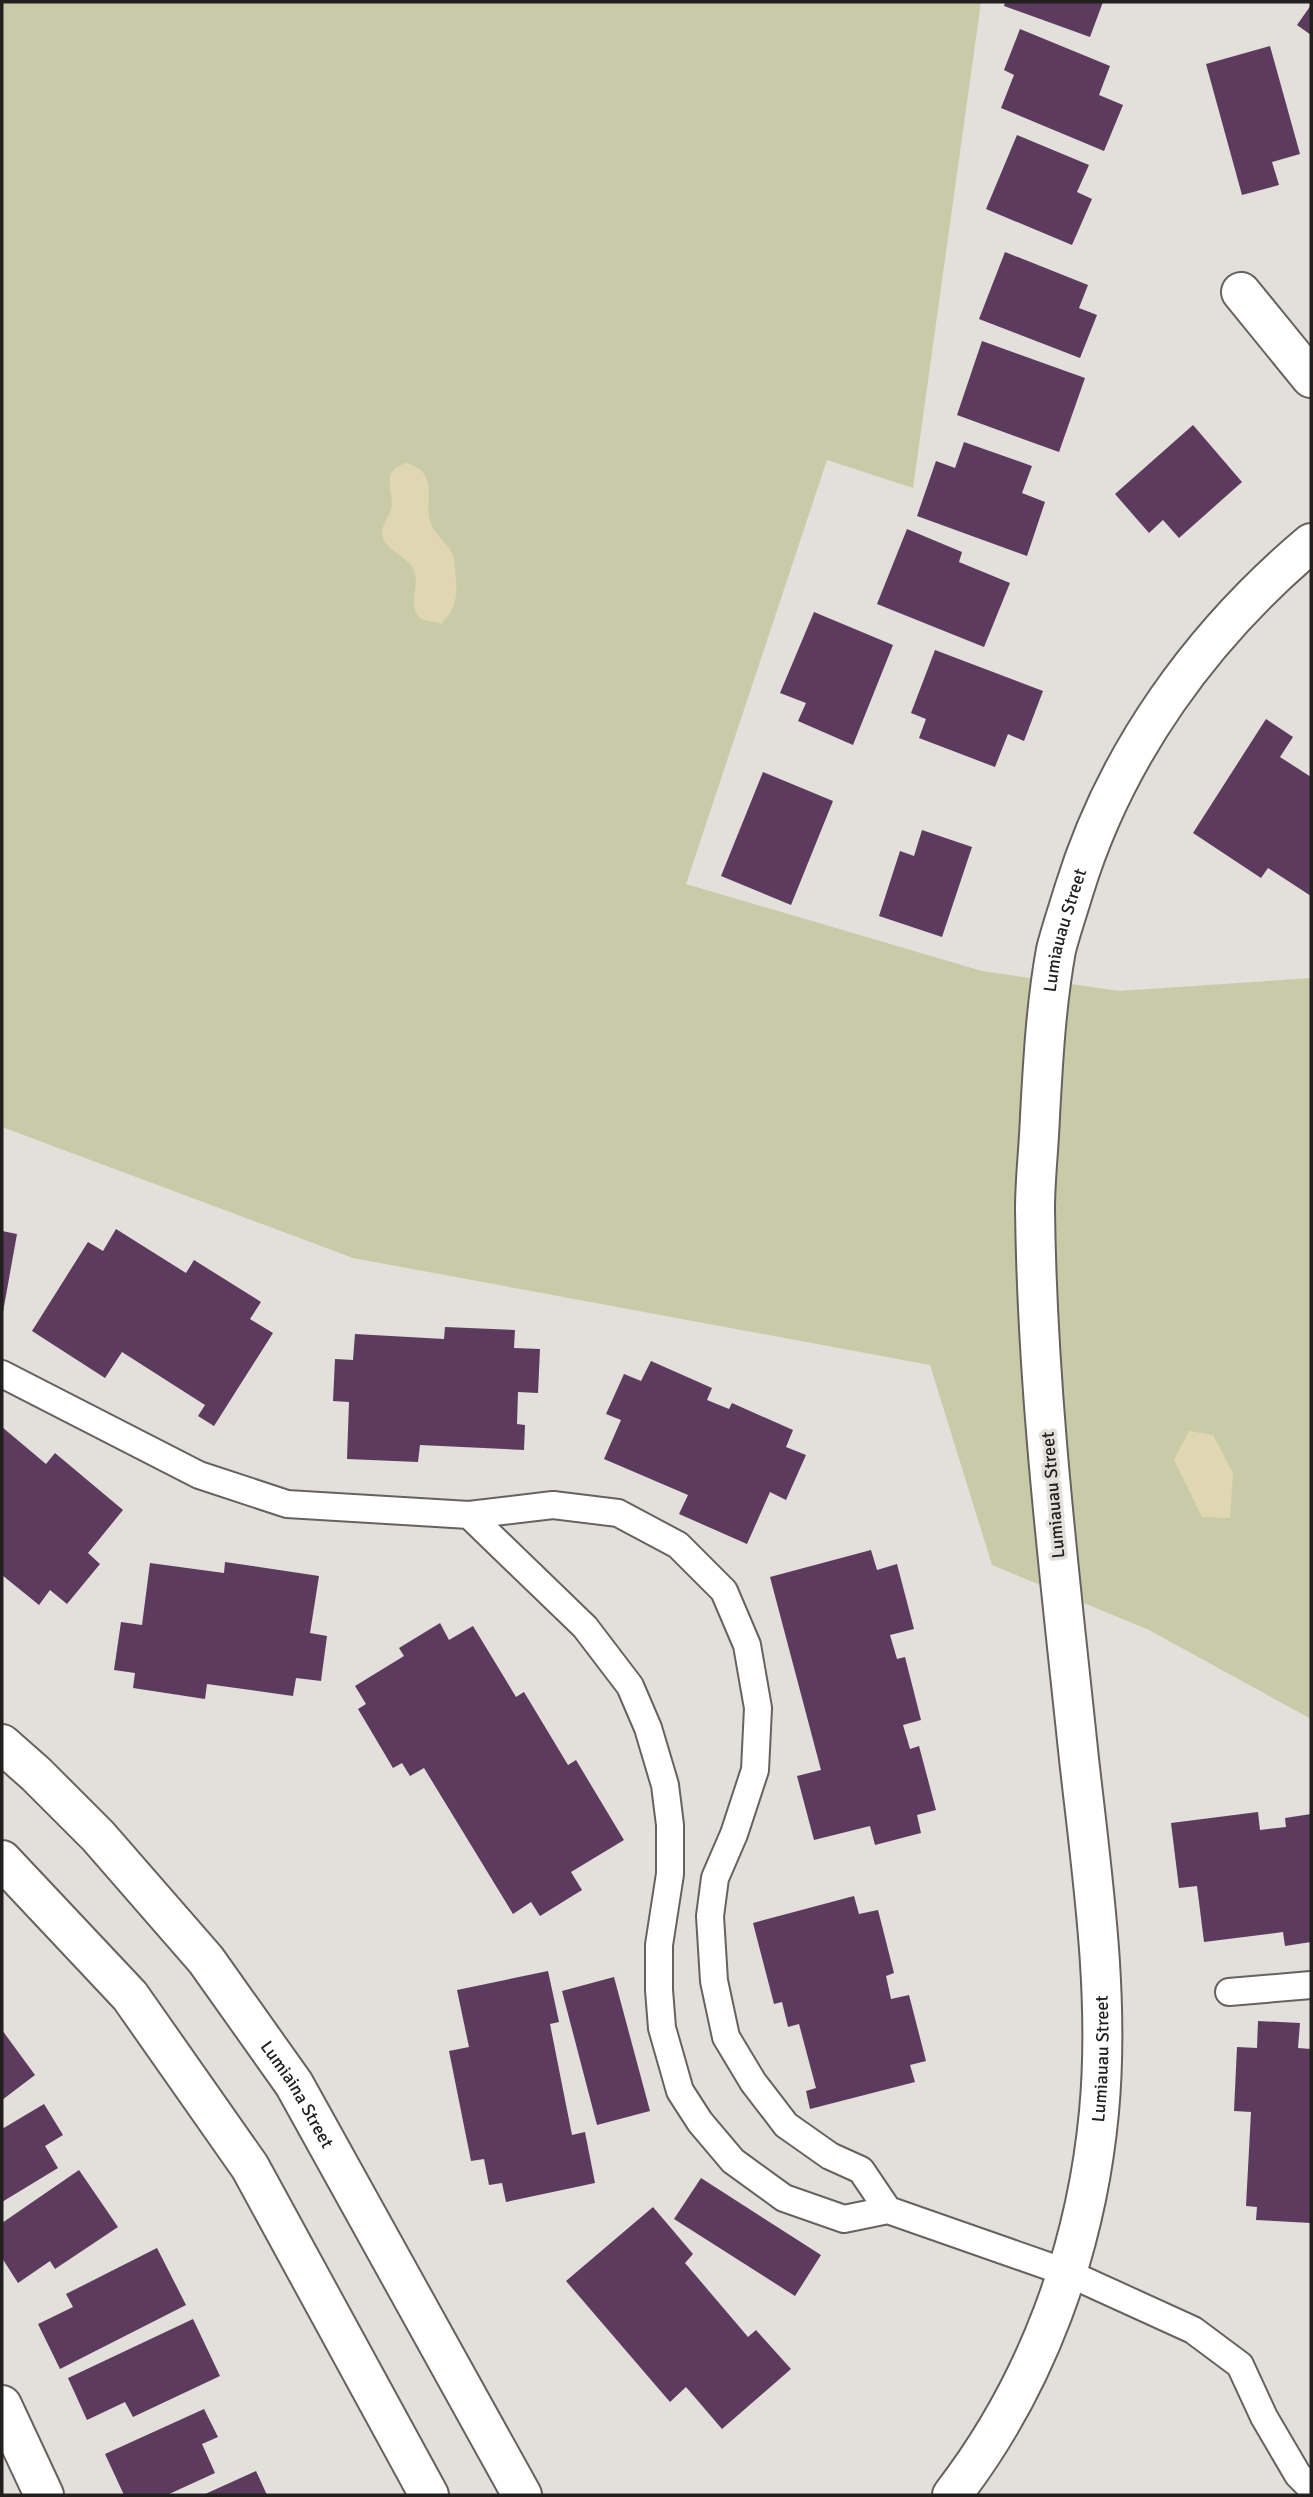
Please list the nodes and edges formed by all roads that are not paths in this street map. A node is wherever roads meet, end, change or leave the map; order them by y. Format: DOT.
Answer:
graph roads {
  1 [pos="1241,292"];
  2 [pos="1311,378"];
  3 [pos="1311,543"];
  4 [pos="2,1374"];
  5 [pos="469,1515"];
  6 [pos="2,1744"];
  7 [pos="2,1860"];
  8 [pos="670,1874"];
  9 [pos="715,1878"];
  10 [pos="1311,1985"];
  11 [pos="1229,1992"];
  12 [pos="888,2210"];
  13 [pos="1068,2273"];
  14 [pos="2,2404"];
  15 [pos="1311,2488"];
  16 [pos="44,2495"];
  17 [pos="429,2495"];
  18 [pos="522,2495"];
  19 [pos="952,2495"];
  1 -- 2 [label="street"];
  3 -- 13 [label="street, Lumiauau Street"];
  4 -- 5 [label="lane"];
  5 -- 8 [label="lane"];
  5 -- 9 [label="lane"];
  6 -- 18 [label="street, Lumiaina Street"];
  7 -- 17 [label="street"];
  8 -- 9 [label="lane"];
  8 -- 12 [label="lane"];
  9 -- 12 [label="lane"];
  10 -- 11 [label="lane"];
  12 -- 13 [label="lane"];
  13 -- 15 [label="lane"];
  13 -- 19 [label="street, Lumiauau Street"];
  14 -- 16 [label="street"];
}
